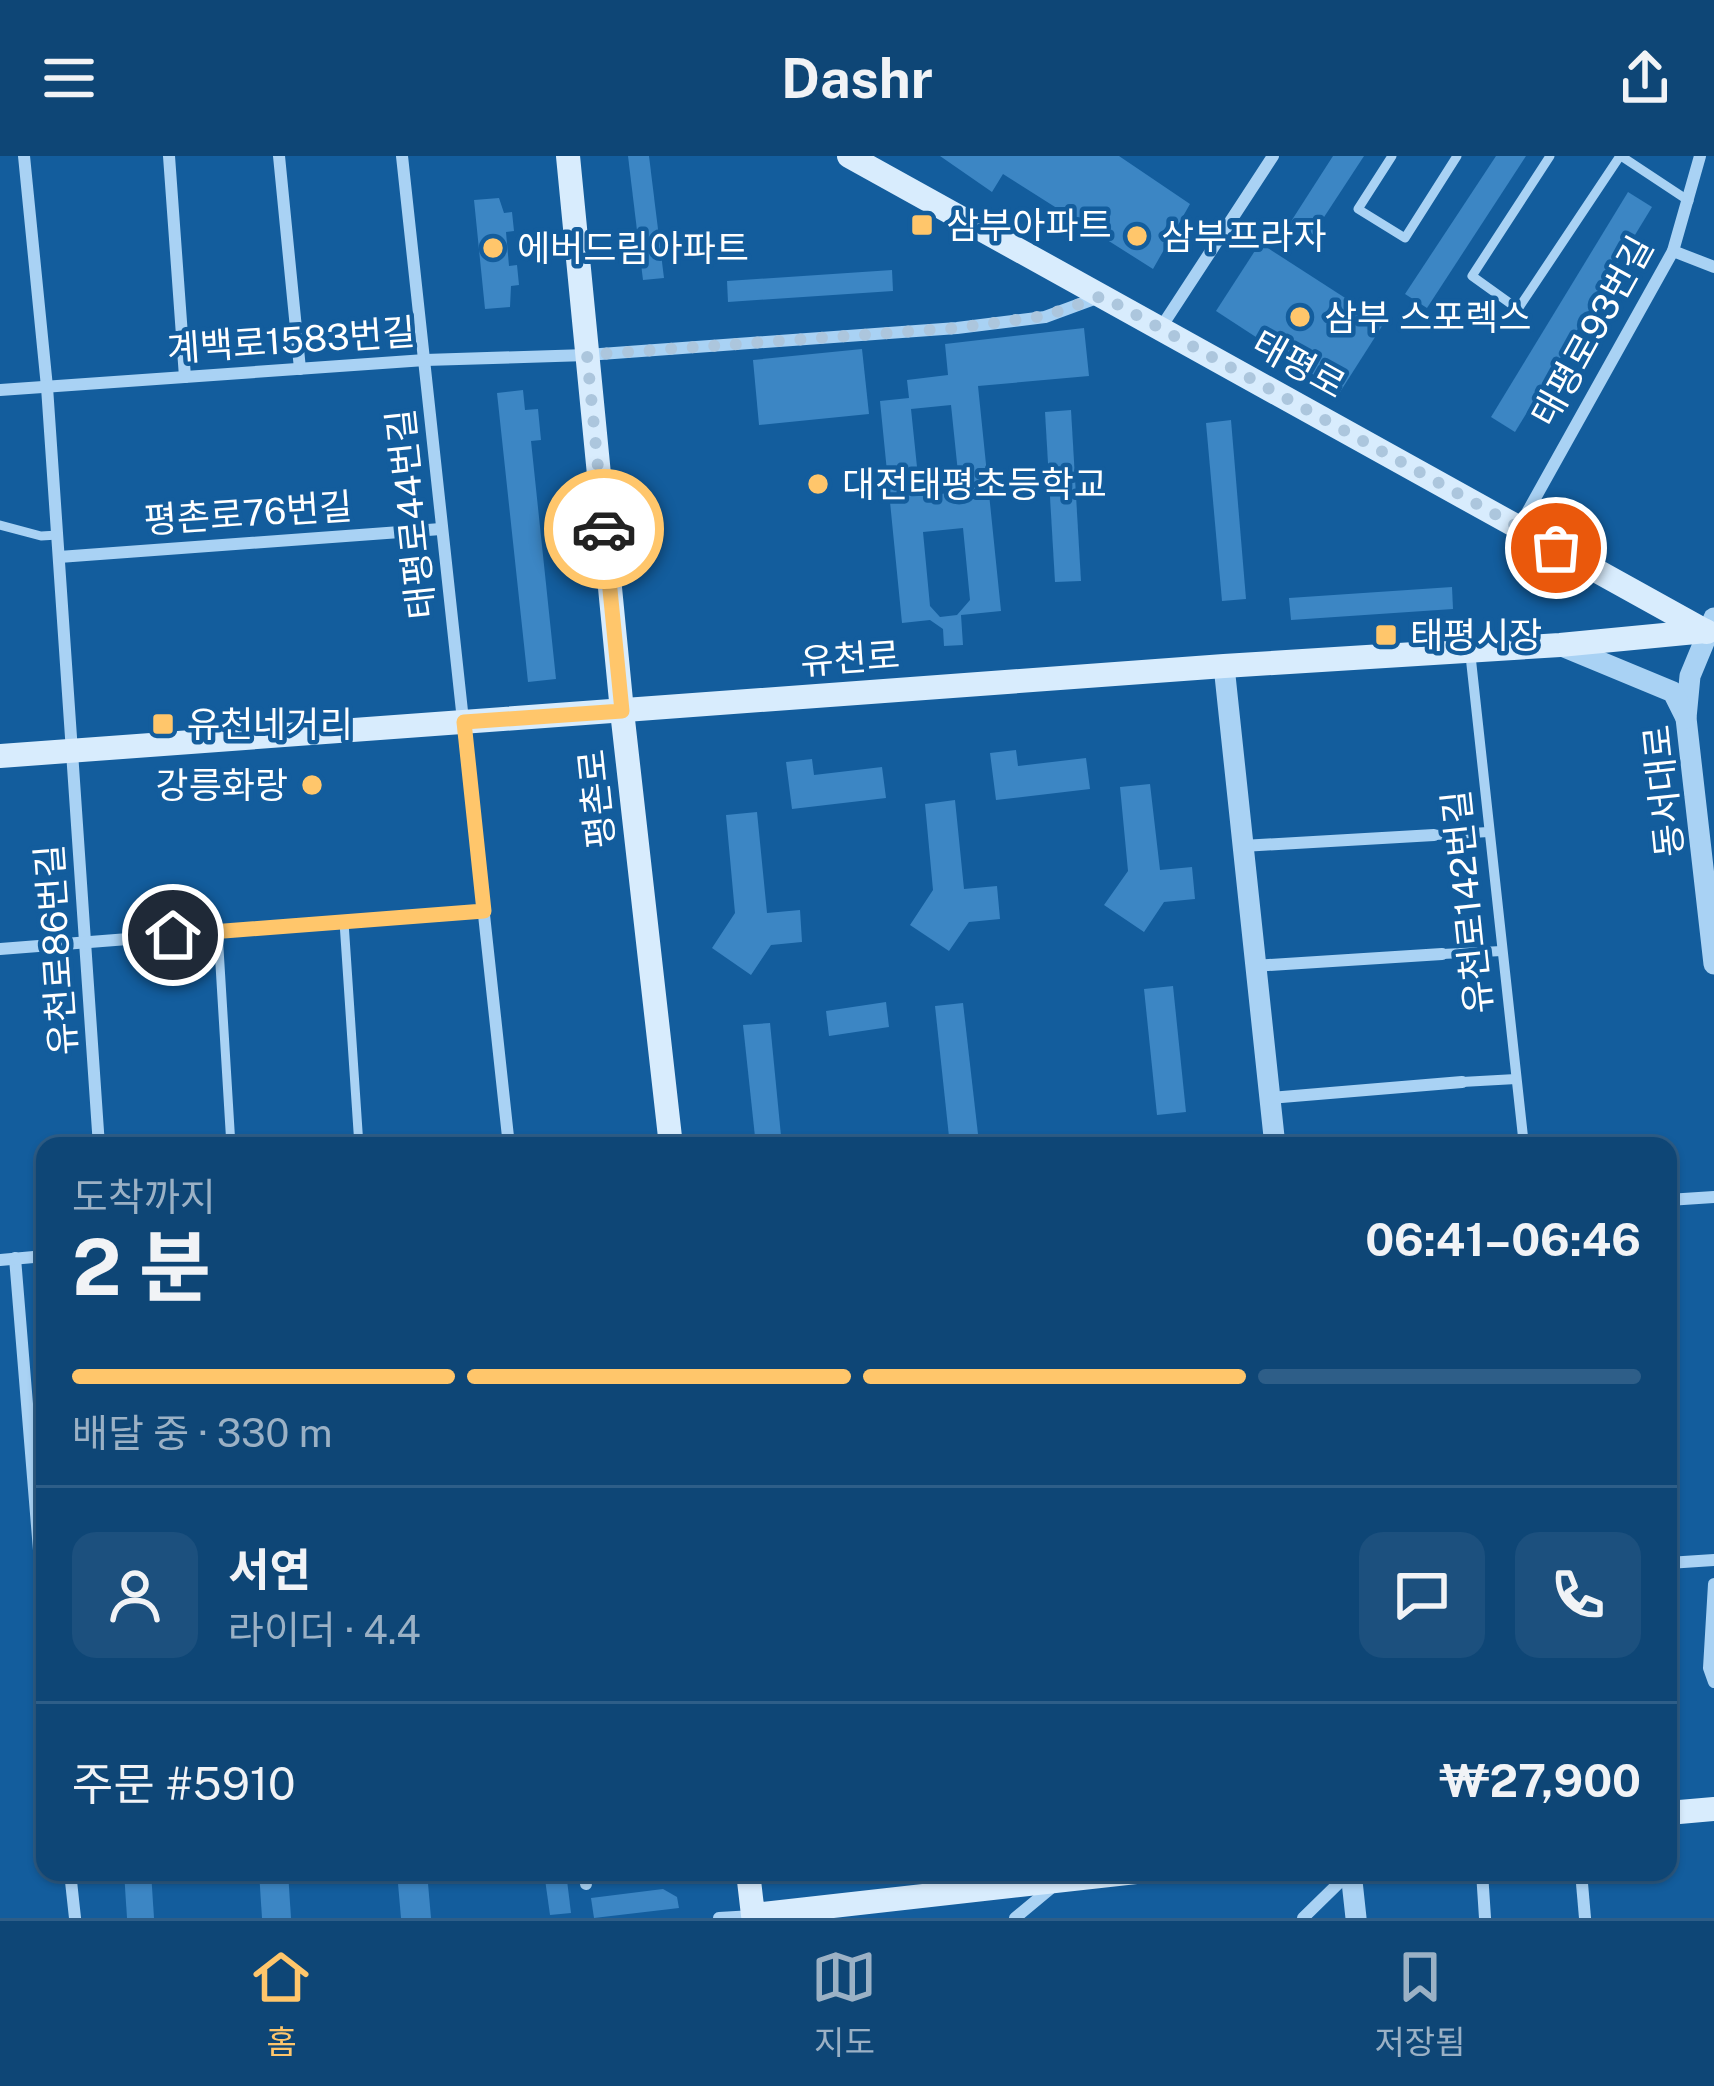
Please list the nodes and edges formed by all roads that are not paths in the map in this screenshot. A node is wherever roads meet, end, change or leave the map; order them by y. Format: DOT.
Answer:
graph roads {
  1 [pos="24,156"];
  2 [pos="169,156"];
  3 [pos="279,156"];
  4 [pos="402,156"];
  5 [pos="568,156"];
  6 [pos="849,156"];
  7 [pos="1273,156"];
  8 [pos="1392,156"];
  9 [pos="1457,156"];
  10 [pos="1550,156"];
  11 [pos="1621,156"];
  12 [pos="1700,156"];
  13 [pos="890,166"];
  14 [pos="1689,201"];
  15 [pos="1673,250"];
  16 [pos="1714,267"];
  17 [pos="1102,296"];
  18 [pos="1160,329"];
  19 [pos="587,355"];
  20 [pos="425,360"];
  21 [pos="300,369"];
  22 [pos="185,377"];
  23 [pos="47,387"];
  24 [pos="0,389"];
  25 [pos="0,525"];
  26 [pos="1519,527"];
  27 [pos="441,530"];
  28 [pos="58,535"];
  29 [pos="58,556"];
  30 [pos="1711,629"];
  31 [pos="1560,645"];
  32 [pos="1470,651"];
  33 [pos="1224,666"];
  34 [pos="622,711"];
  35 [pos="1686,718"];
  36 [pos="464,722"];
  37 [pos="72,750"];
  38 [pos="0,756"];
  39 [pos="1489,832"];
  40 [pos="1434,836"];
  41 [pos="1242,846"];
  42 [pos="484,911"];
  43 [pos="344,922"];
  44 [pos="218,932"];
  45 [pos="86,942"];
  46 [pos="0,949"];
  47 [pos="1502,951"];
  48 [pos="1442,954"];
  49 [pos="1714,964"];
  50 [pos="1254,965"];
  51 [pos="1516,1079"];
  52 [pos="1462,1082"];
  53 [pos="1269,1098"];
  54 [pos="98,1137"];
  55 [pos="230,1137"];
  56 [pos="358,1137"];
  57 [pos="508,1137"];
  58 [pos="670,1137"];
  59 [pos="1274,1137"];
  60 [pos="1523,1137"];
  61 [pos="1714,1197"];
  62 [pos="1677,1199"];
  63 [pos="8,1259"];
  64 [pos="36,1534"];
  65 [pos="1714,1560"];
  66 [pos="1677,1562"];
  67 [pos="1714,1584"];
  68 [pos="1714,1682"];
  69 [pos="1714,1809"];
  70 [pos="1677,1812"];
  71 [pos="71,1881"];
  72 [pos="749,1881"];
  73 [pos="1027,1881"];
  74 [pos="1060,1881"];
  75 [pos="1341,1881"];
  76 [pos="1351,1881"];
  77 [pos="1483,1881"];
  78 [pos="1582,1881"];
  79 [pos="753,1916"];
  80 [pos="75,1918"];
  81 [pos="719,1918"];
  82 [pos="1015,1918"];
  83 [pos="1303,1918"];
  84 [pos="1356,1918"];
  85 [pos="1485,1918"];
  86 [pos="1585,1918"];
  1 -- 23 [label="street, 유천로86번길"];
  2 -- 22 [label="street"];
  3 -- 21 [label="street"];
  4 -- 20 [label="street, 태평로44번길"];
  5 -- 19 [label="main road, 평촌로"];
  6 -- 13 [label="main road, 태평로"];
  7 -- 18 [label="street"];
  8 -- 9 [label="lane"];
  10 -- 11 [label="lane"];
  11 -- 14 [label="lane"];
  12 -- 14 [label="street, 태평로93번길"];
  13 -- 17 [label="main road, 태평로"];
  14 -- 15 [label="street, 태평로93번길"];
  15 -- 16 [label="street"];
  15 -- 26 [label="street, 태평로93번길"];
  17 -- 18 [label="main road, 태평로"];
  17 -- 19 [label="street, 계백로1583번길"];
  18 -- 26 [label="main road, 태평로"];
  19 -- 20 [label="street, 계백로1583번길"];
  19 -- 34 [label="main road, 평촌로"];
  20 -- 21 [label="street, 계백로1583번길"];
  20 -- 27 [label="street, 태평로44번길"];
  21 -- 22 [label="street, 계백로1583번길"];
  22 -- 23 [label="street, 계백로1583번길"];
  23 -- 24 [label="street, 계백로1583번길"];
  23 -- 28 [label="street, 유천로86번길"];
  25 -- 28 [label="lane"];
  26 -- 30 [label="main road, 태평로"];
  27 -- 29 [label="street, 평촌로76번길"];
  27 -- 36 [label="street, 태평로44번길"];
  28 -- 29 [label="street, 유천로86번길"];
  29 -- 37 [label="street, 유천로86번길"];
  30 -- 31 [label="main road, 유천로"];
  30 -- 35 [label="street, 동서대로"];
  31 -- 32 [label="main road, 유천로"];
  31 -- 35 [label="street"];
  32 -- 33 [label="main road, 유천로"];
  32 -- 39 [label="street, 유천로142번길"];
  33 -- 34 [label="main road, 유천로"];
  33 -- 41 [label="street"];
  34 -- 36 [label="main road, 유천로"];
  34 -- 58 [label="main road, 평촌로"];
  35 -- 49 [label="street, 동서대로"];
  36 -- 37 [label="main road, 유천로"];
  36 -- 42 [label="street, 태평로44번길"];
  37 -- 38 [label="main road, 유천로"];
  37 -- 45 [label="street, 유천로86번길"];
  39 -- 40 [label="street"];
  39 -- 47 [label="street, 유천로142번길"];
  40 -- 41 [label="street"];
  41 -- 50 [label="street"];
  42 -- 43 [label="street"];
  42 -- 57 [label="street, 태평로44번길"];
  43 -- 44 [label="street"];
  43 -- 56 [label="lane"];
  44 -- 45 [label="street"];
  44 -- 55 [label="lane"];
  45 -- 46 [label="street"];
  45 -- 54 [label="street, 유천로86번길"];
  47 -- 48 [label="street"];
  47 -- 51 [label="street, 유천로142번길"];
  48 -- 50 [label="street"];
  50 -- 53 [label="street"];
  51 -- 52 [label="street"];
  51 -- 60 [label="street, 유천로142번길"];
  52 -- 53 [label="street"];
  53 -- 59 [label="street"];
  61 -- 62 [label="street"];
  63 -- 64 [label="street"];
  65 -- 66 [label="street"];
  67 -- 68 [label="street"];
  69 -- 70 [label="main road"];
  71 -- 80 [label="street"];
  72 -- 79 [label="main road"];
  73 -- 79 [label="main road"];
  74 -- 82 [label="street"];
  75 -- 83 [label="street"];
  76 -- 84 [label="street"];
  77 -- 85 [label="street"];
  78 -- 86 [label="street"];
  79 -- 81 [label="street"];
}
